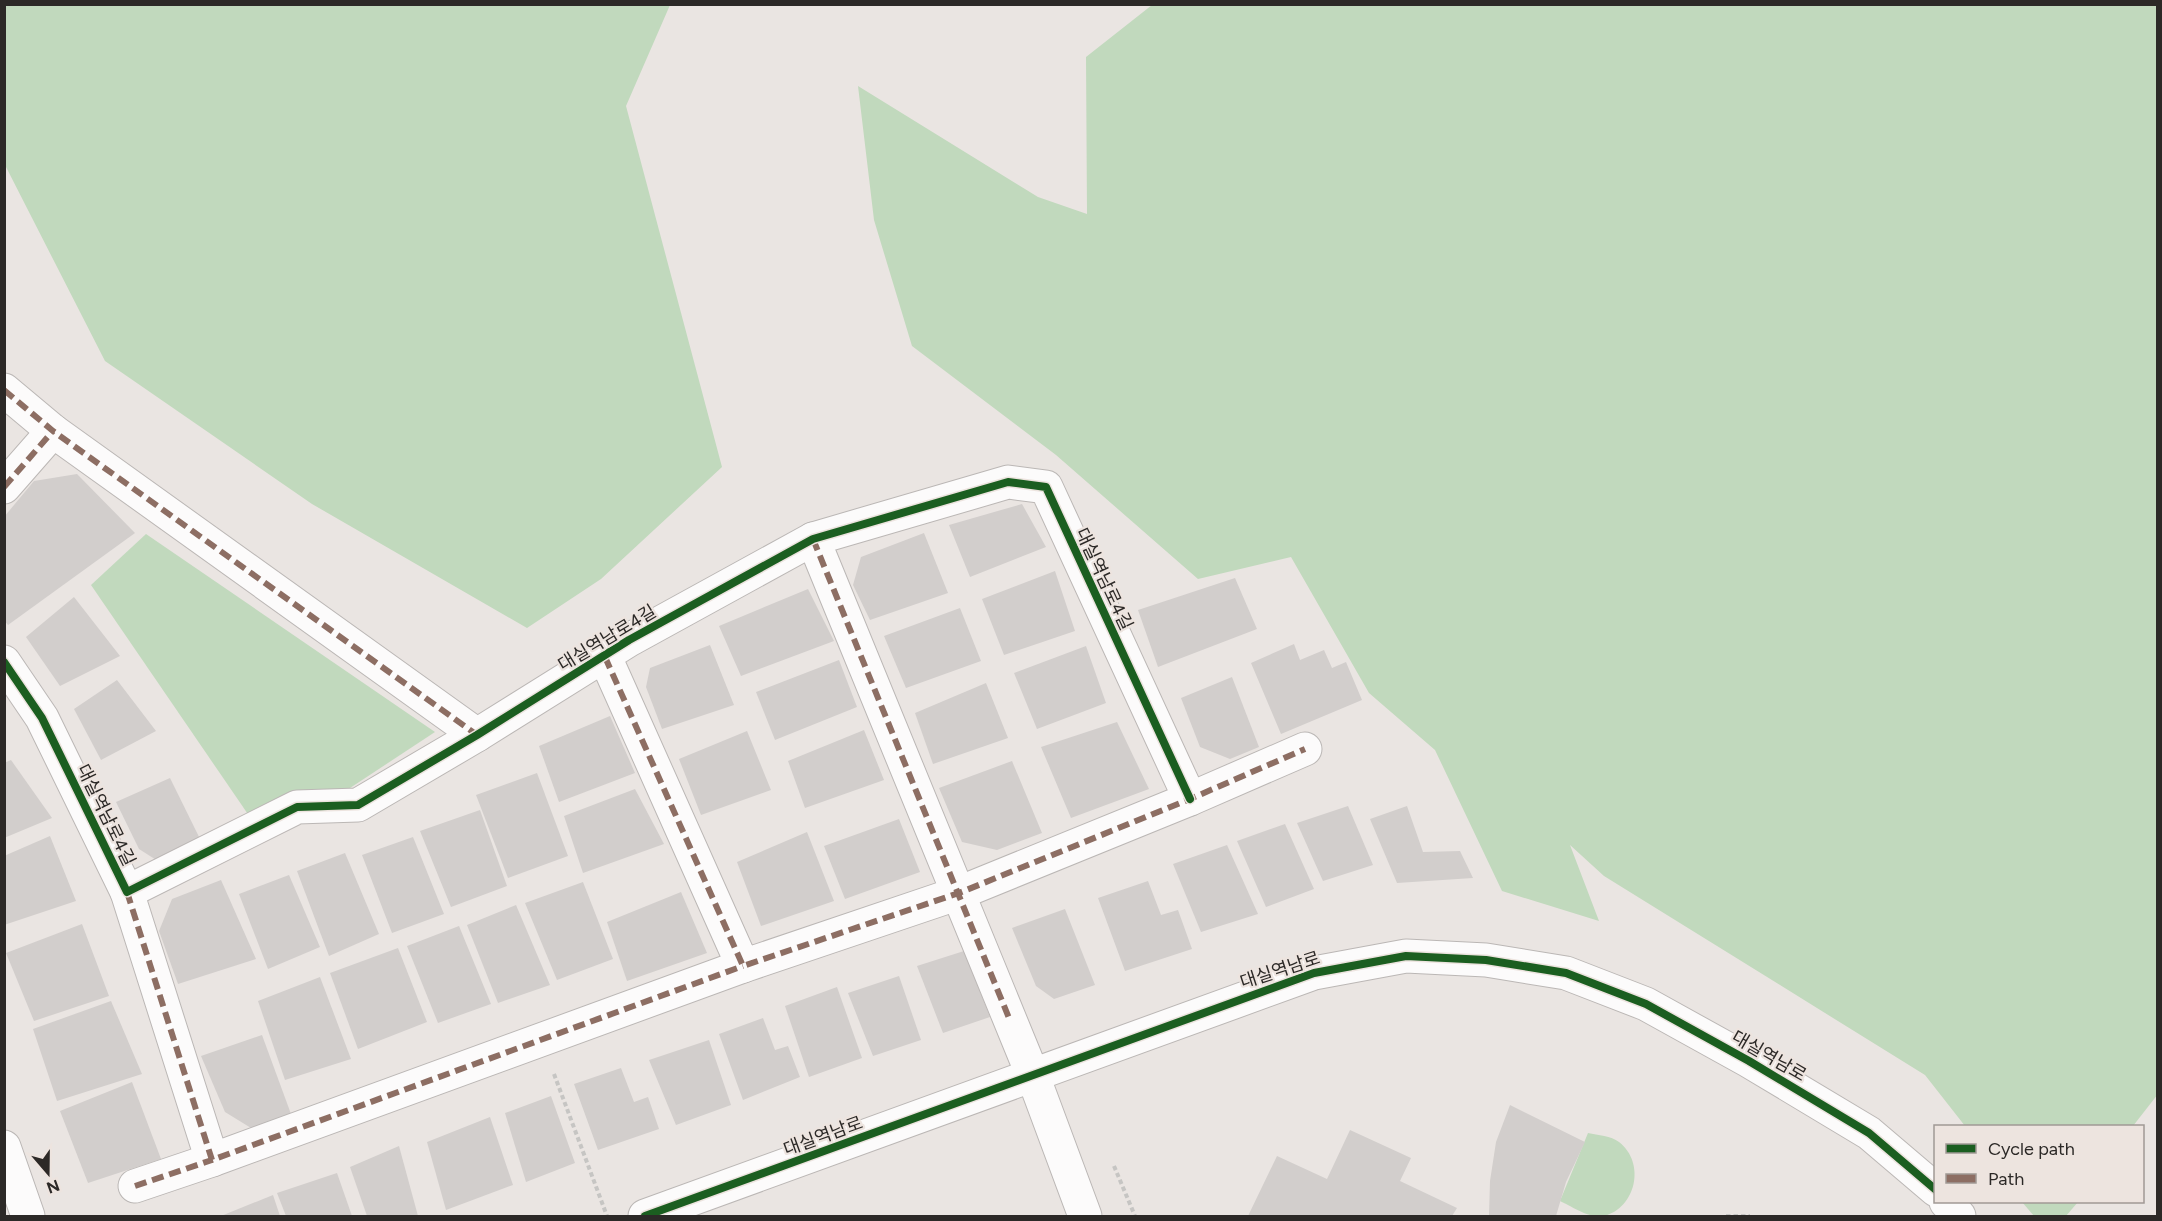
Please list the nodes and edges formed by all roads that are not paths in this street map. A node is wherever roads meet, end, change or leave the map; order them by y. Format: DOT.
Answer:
graph roads {
  1 [pos="4,390"];
  2 [pos="52,431"];
  3 [pos="4,487"];
  4 [pos="813,539"];
  5 [pos="604,657"];
  6 [pos="4,662"];
  7 [pos="477,735"];
  8 [pos="1305,749"];
  9 [pos="1190,799"];
  10 [pos="127,892"];
  11 [pos="959,893"];
  12 [pos="743,966"];
  13 [pos="1033,1076"];
  14 [pos="4,1146"];
  15 [pos="212,1160"];
  16 [pos="135,1186"];
  17 [pos="1934,1189"];
  18 [pos="1947,1203"];
  19 [pos="653,1215"];
  20 [pos="28,1216"];
  21 [pos="1084,1216"];
  22 [pos="1959,1216"];
  1 -- 2 [label="street"];
  2 -- 3 [label="street"];
  2 -- 7 [label="street"];
  4 -- 5 [label="street, 대실역남로4길"];
  4 -- 9 [label="street, 대실역남로4길"];
  4 -- 11 [label="street"];
  5 -- 7 [label="street, 대실역남로4길"];
  5 -- 12 [label="street, 대실역남로4길"];
  6 -- 10 [label="street, 대실역남로4길"];
  7 -- 10 [label="street, 대실역남로4길"];
  8 -- 9 [label="street"];
  9 -- 11 [label="street"];
  10 -- 15 [label="street, 대실역남로4길"];
  11 -- 12 [label="street"];
  11 -- 13 [label="street"];
  12 -- 15 [label="street"];
  13 -- 17 [label="street, 대실역남로"];
  13 -- 19 [label="street, 대실역남로"];
  13 -- 21 [label="street"];
  14 -- 20 [label="street"];
  15 -- 16 [label="street"];
  18 -- 22 [label="street"];
}
